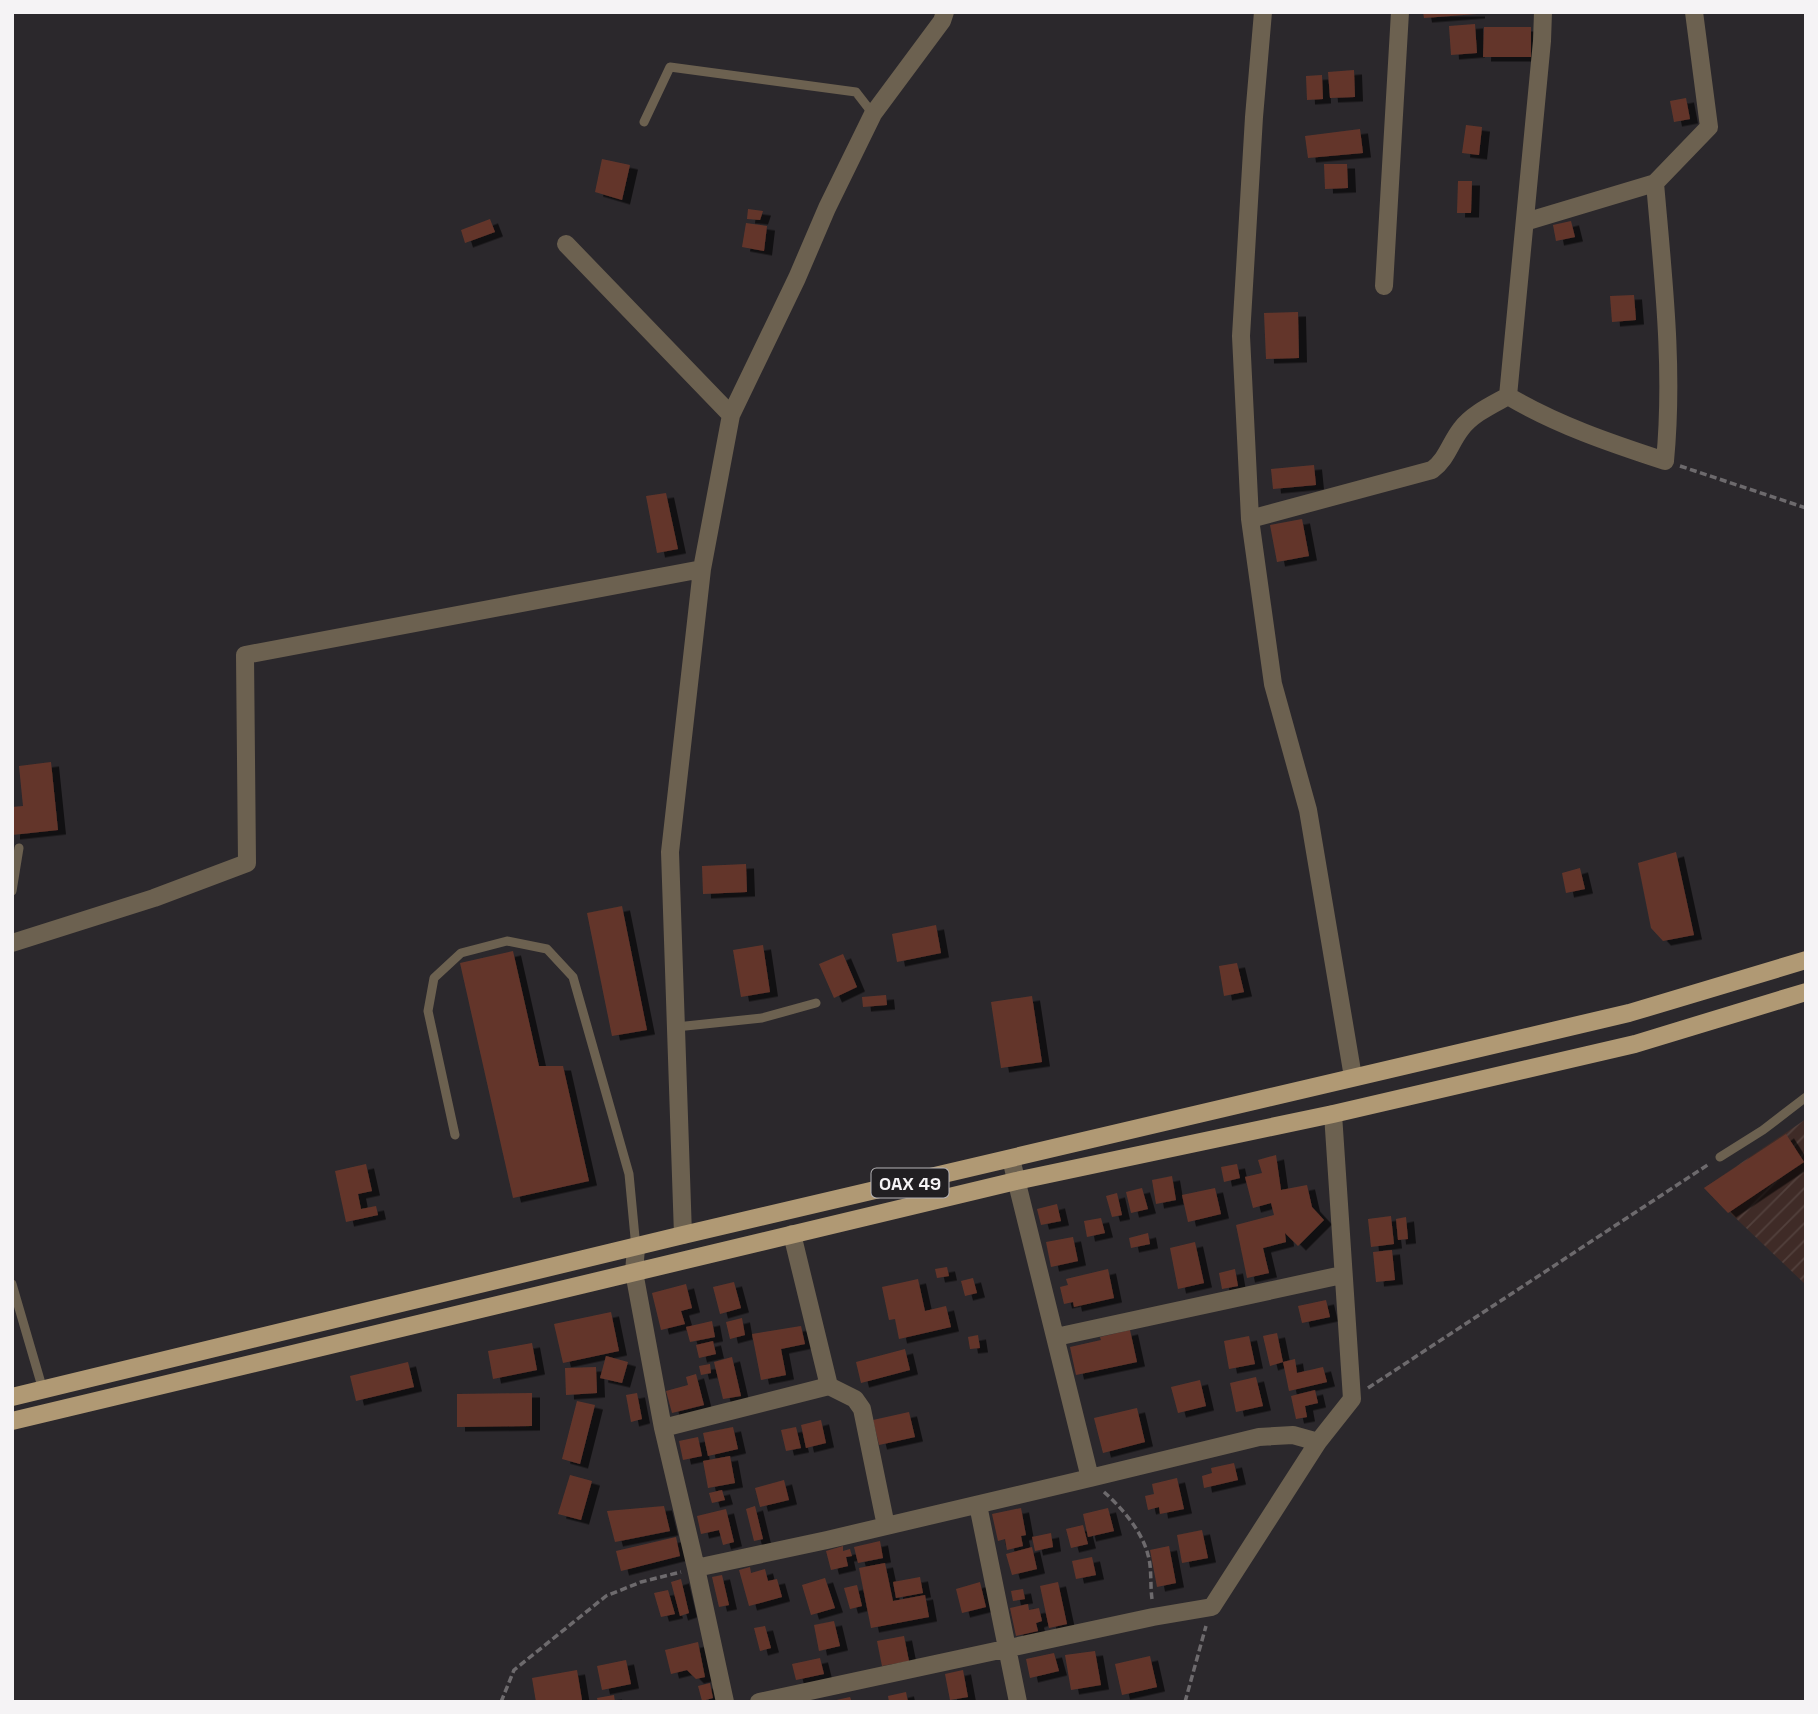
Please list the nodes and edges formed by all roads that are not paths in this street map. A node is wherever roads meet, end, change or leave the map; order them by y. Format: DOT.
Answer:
graph roads {
  1 [pos="945,12"];
  2 [pos="1262,12"];
  3 [pos="1401,12"];
  4 [pos="1542,12"];
  5 [pos="1694,12"];
  6 [pos="873,114"];
  7 [pos="644,122"];
  8 [pos="1655,183"];
  9 [pos="1525,222"];
  10 [pos="566,244"];
  11 [pos="1384,286"];
  12 [pos="1508,396"];
  13 [pos="731,415"];
  14 [pos="1250,519"];
  15 [pos="702,569"];
  16 [pos="19,848"];
  17 [pos="12,891"];
  18 [pos="12,943"];
  19 [pos="1806,960"];
  20 [pos="1806,992"];
  21 [pos="816,1003"];
  22 [pos="1629,1013"];
  23 [pos="676,1027"];
  24 [pos="1516,1039"];
  25 [pos="1635,1044"];
  26 [pos="1522,1070"];
  27 [pos="1353,1077"];
  28 [pos="1806,1097"];
  29 [pos="1333,1114"];
  30 [pos="455,1135"];
  31 [pos="1720,1157"];
  32 [pos="1011,1158"];
  33 [pos="1016,1181"];
  34 [pos="792,1234"];
  35 [pos="683,1235"];
  36 [pos="636,1248"];
  37 [pos="634,1272"];
  38 [pos="1342,1275"];
  39 [pos="12,1284"];
  40 [pos="1056,1337"];
  41 [pos="829,1386"];
  42 [pos="43,1390"];
  43 [pos="12,1397"];
  44 [pos="12,1421"];
  45 [pos="663,1428"];
  46 [pos="1318,1442"];
  47 [pos="1090,1478"];
  48 [pos="978,1505"];
  49 [pos="886,1526"];
  50 [pos="696,1568"];
  51 [pos="1007,1648"];
  52 [pos="725,1702"];
  53 [pos="759,1702"];
  54 [pos="1018,1702"];
  1 -- 6 [label="street"];
  2 -- 14 [label="street"];
  3 -- 11 [label="street"];
  4 -- 9 [label="street"];
  5 -- 8 [label="street"];
  6 -- 7 [label="lane"];
  6 -- 13 [label="street"];
  8 -- 9 [label="street"];
  8 -- 12 [label="street"];
  9 -- 12 [label="street"];
  10 -- 13 [label="street"];
  12 -- 14 [label="street"];
  13 -- 15 [label="street"];
  14 -- 27 [label="street"];
  15 -- 18 [label="street"];
  15 -- 23 [label="street"];
  16 -- 17 [label="lane"];
  19 -- 22 [label="main road, OAX 49"];
  20 -- 25 [label="main road, OAX 49"];
  21 -- 23 [label="lane"];
  22 -- 24 [label="main road, OAX 49"];
  22 -- 25 [label="main road"];
  23 -- 35 [label="street"];
  24 -- 26 [label="main road"];
  24 -- 27 [label="main road, OAX 49"];
  25 -- 26 [label="main road, OAX 49"];
  26 -- 29 [label="main road, OAX 49"];
  27 -- 32 [label="main road, OAX 49"];
  28 -- 31 [label="lane"];
  29 -- 33 [label="main road, OAX 49"];
  29 -- 38 [label="street"];
  30 -- 36 [label="lane"];
  32 -- 33 [label="street"];
  32 -- 35 [label="main road, OAX 49"];
  33 -- 34 [label="main road, OAX 49"];
  33 -- 40 [label="street"];
  34 -- 37 [label="main road, OAX 49"];
  34 -- 41 [label="street"];
  35 -- 36 [label="main road, OAX 49"];
  36 -- 37 [label="street"];
  36 -- 42 [label="main road, OAX 49"];
  37 -- 44 [label="main road, OAX 49"];
  37 -- 45 [label="street"];
  38 -- 40 [label="street"];
  38 -- 46 [label="street"];
  39 -- 42 [label="lane"];
  40 -- 47 [label="street"];
  41 -- 45 [label="street"];
  41 -- 49 [label="street"];
  42 -- 43 [label="main road, OAX 49"];
  45 -- 50 [label="street"];
  46 -- 47 [label="street"];
  46 -- 51 [label="street"];
  47 -- 48 [label="street"];
  48 -- 49 [label="street"];
  48 -- 51 [label="street"];
  49 -- 50 [label="street"];
  50 -- 52 [label="street"];
  51 -- 53 [label="street"];
  51 -- 54 [label="street"];
}
